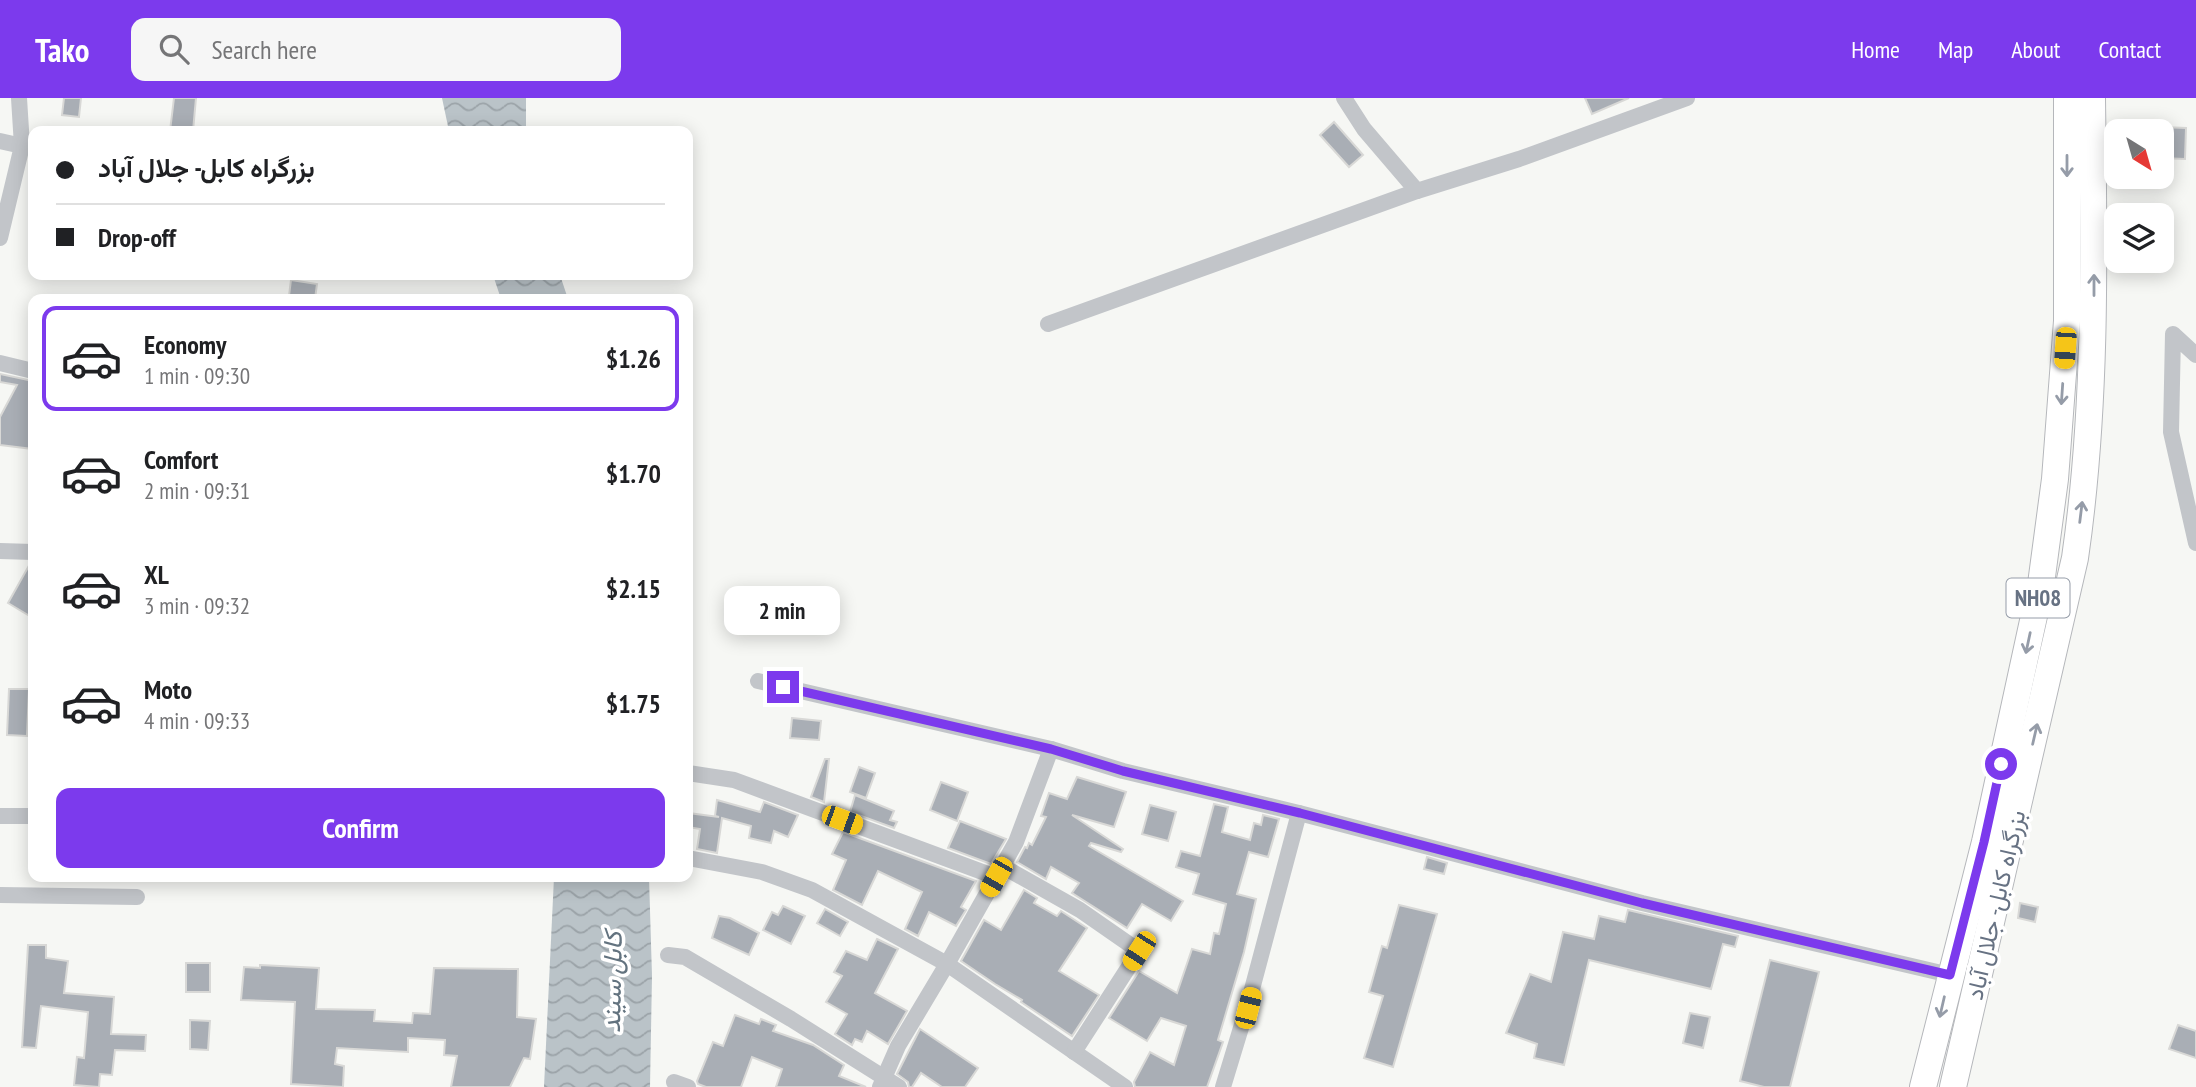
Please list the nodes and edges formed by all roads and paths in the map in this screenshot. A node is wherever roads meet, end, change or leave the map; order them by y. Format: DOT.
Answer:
graph roads {
  1 [pos="19,98"];
  2 [pos="1344,98"];
  3 [pos="1687,98"];
  4 [pos="2067,98"];
  5 [pos="2092,98"];
  6 [pos="0,141"];
  7 [pos="22,146"];
  8 [pos="1417,191"];
  9 [pos="0,238"];
  10 [pos="1048,324"];
  11 [pos="2196,355"];
  12 [pos="0,363"];
  13 [pos="28,370"];
  14 [pos="2196,543"];
  15 [pos="0,551"];
  16 [pos="28,552"];
  17 [pos="758,681"];
  18 [pos="1051,749"];
  19 [pos="693,774"];
  20 [pos="1300,813"];
  21 [pos="0,816"];
  22 [pos="28,816"];
  23 [pos="693,859"];
  24 [pos="999,872"];
  25 [pos="0,895"];
  26 [pos="137,897"];
  27 [pos="668,955"];
  28 [pos="947,964"];
  29 [pos="1950,975"];
  30 [pos="1074,1052"];
  31 [pos="882,1082"];
  32 [pos="899,1087"];
  33 [pos="1125,1087"];
  34 [pos="1223,1087"];
  35 [pos="1923,1087"];
  36 [pos="1953,1087"];
  1 -- 7 [label="street"];
  2 -- 8 [label="street"];
  3 -- 8 [label="street"];
  4 -- 29 [label="highway, بزرگراه کابل- جلال آباد / NH08, one-way"];
  36 -- 5 [label="highway, بزرگراه کابل- جلال آباد / NH08, one-way"];
  6 -- 7 [label="street"];
  7 -- 9 [label="street"];
  8 -- 10 [label="street"];
  11 -- 14 [label="street"];
  12 -- 13 [label="street"];
  15 -- 16 [label="street"];
  17 -- 18 [label="street"];
  18 -- 20 [label="street"];
  18 -- 24 [label="street"];
  19 -- 24 [label="street"];
  20 -- 29 [label="street"];
  20 -- 34 [label="street"];
  21 -- 22 [label="street"];
  23 -- 28 [label="street"];
  24 -- 28 [label="street"];
  24 -- 30 [label="street"];
  25 -- 26 [label="street"];
  27 -- 31 [label="street"];
  28 -- 30 [label="street"];
  28 -- 31 [label="street"];
  29 -- 35 [label="highway, بزرگراه کابل- جلال آباد / NH08, one-way"];
  30 -- 33 [label="street"];
  31 -- 32 [label="street"];
}
